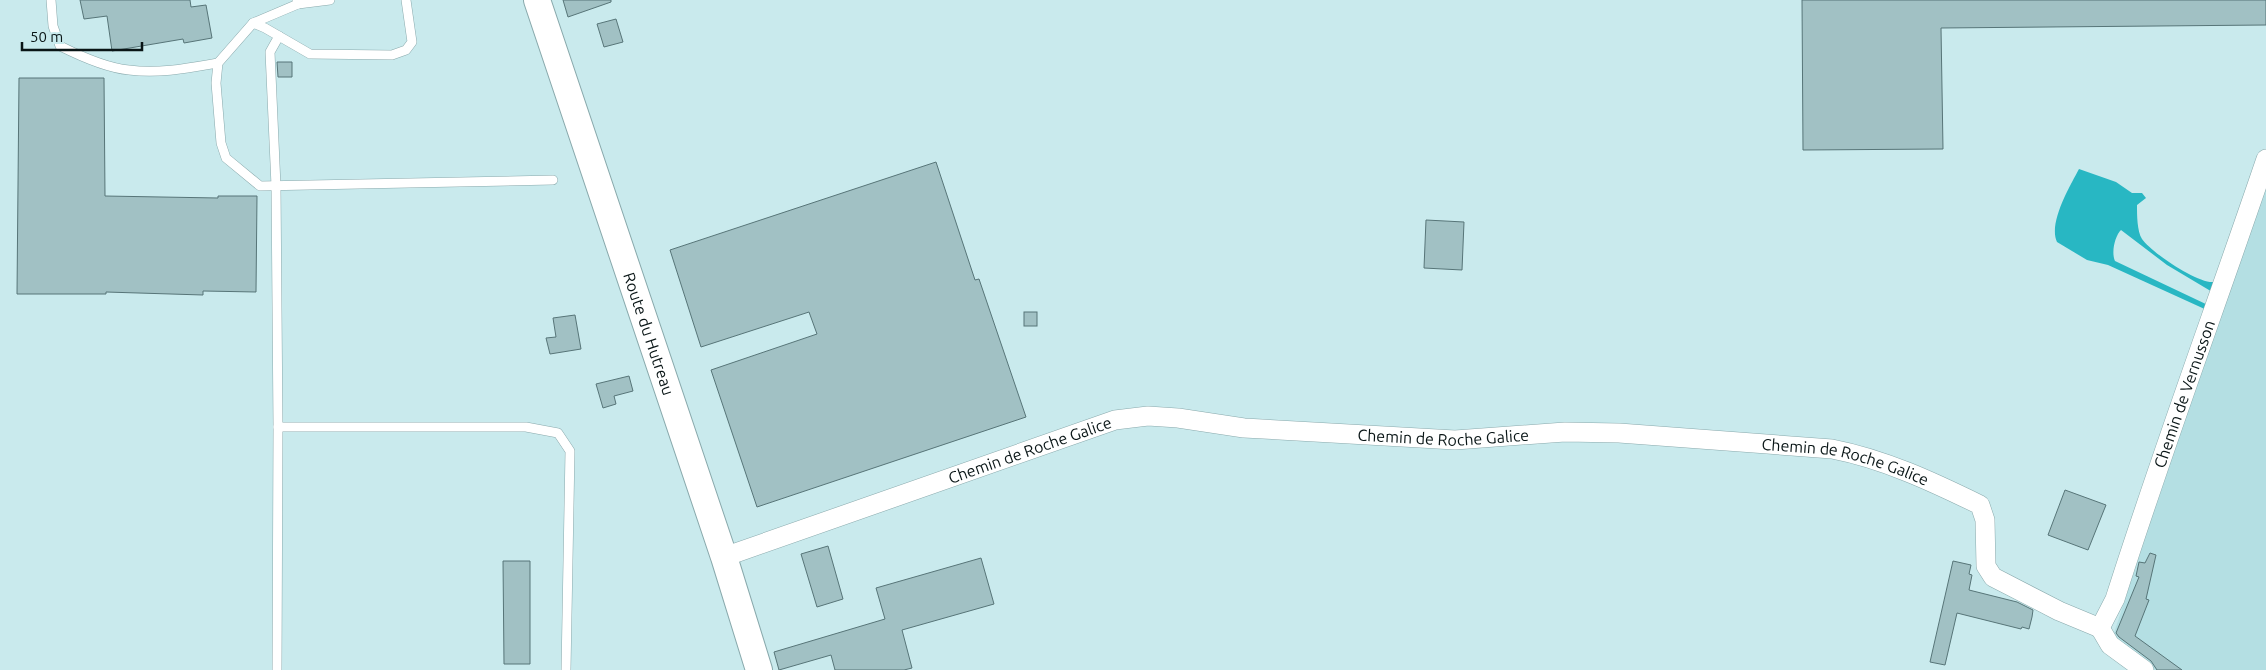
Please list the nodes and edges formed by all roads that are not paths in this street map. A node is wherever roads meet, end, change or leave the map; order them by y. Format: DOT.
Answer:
graph roads {
  1 [pos="51,0"];
  2 [pos="330,0"];
  3 [pos="406,0"];
  4 [pos="537,0"];
  5 [pos="297,2"];
  6 [pos="253,23"];
  7 [pos="279,36"];
  8 [pos="218,63"];
  9 [pos="2266,158"];
  10 [pos="553,180"];
  11 [pos="276,186"];
  12 [pos="278,427"];
  13 [pos="724,557"];
  14 [pos="2100,628"];
  15 [pos="277,670"];
  16 [pos="566,670"];
  17 [pos="759,670"];
  18 [pos="2144,670"];
  1 -- 8 [label="lane"];
  2 -- 5 [label="lane"];
  3 -- 7 [label="lane"];
  4 -- 13 [label="street, Route du Hutreau"];
  5 -- 6 [label="lane"];
  6 -- 7 [label="lane"];
  6 -- 8 [label="lane"];
  7 -- 11 [label="lane"];
  8 -- 11 [label="lane"];
  9 -- 14 [label="street, Chemin de Vernusson"];
  10 -- 11 [label="lane"];
  11 -- 12 [label="lane"];
  12 -- 15 [label="lane"];
  12 -- 16 [label="lane"];
  13 -- 14 [label="street, Chemin de Roche Galice"];
  13 -- 17 [label="street, Route du Hutreau"];
  14 -- 18 [label="street"];
}
